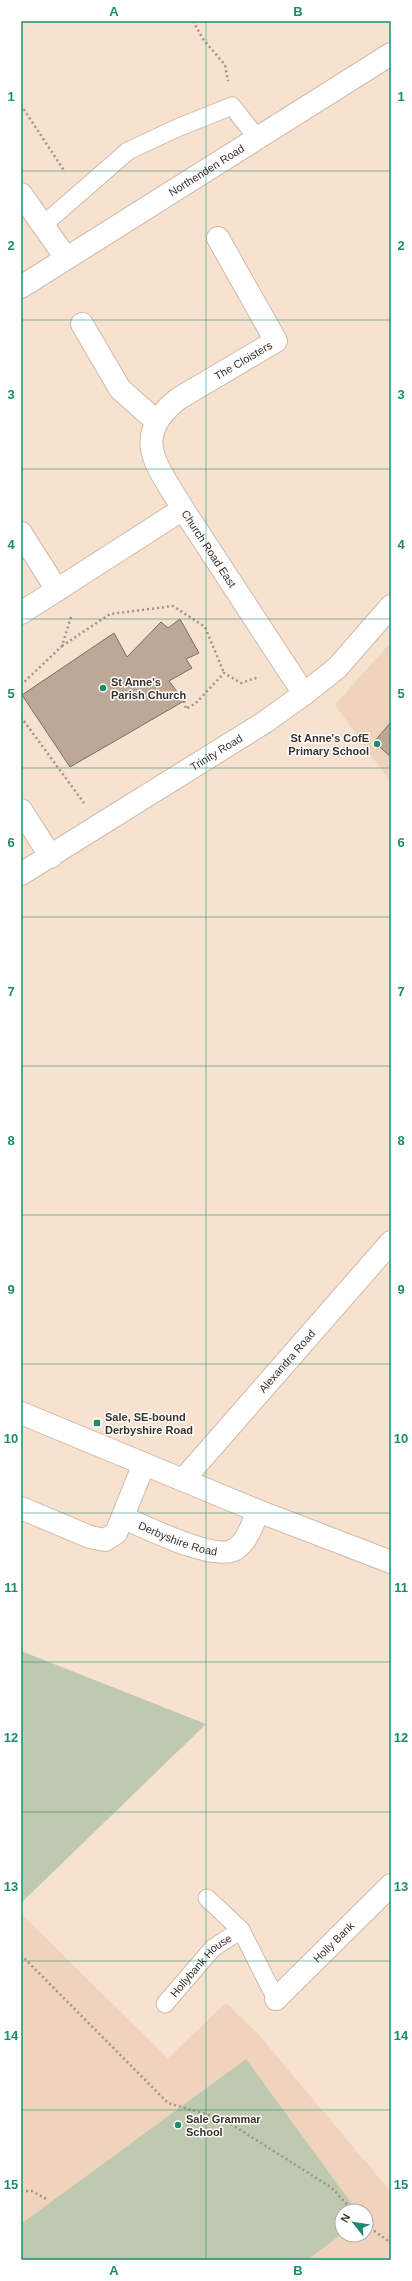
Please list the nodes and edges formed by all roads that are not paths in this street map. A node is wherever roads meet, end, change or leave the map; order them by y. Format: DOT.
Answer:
graph roads {
  1 [pos="391,54"];
  2 [pos="258,139"];
  3 [pos="21,194"];
  4 [pos="42,225"];
  5 [pos="218,238"];
  6 [pos="66,258"];
  7 [pos="21,287"];
  8 [pos="82,324"];
  9 [pos="156,421"];
  10 [pos="183,509"];
  11 [pos="21,533"];
  12 [pos="57,590"];
  13 [pos="391,606"];
  14 [pos="21,613"];
  15 [pos="304,694"];
  16 [pos="21,810"];
  17 [pos="51,857"];
  18 [pos="21,874"];
  19 [pos="391,1242"];
  20 [pos="21,1414"];
  21 [pos="144,1464"];
  22 [pos="183,1480"];
  23 [pos="21,1508"];
  24 [pos="258,1511"];
  25 [pos="124,1518"];
  26 [pos="391,1562"];
  27 [pos="391,1885"];
  28 [pos="208,1898"];
  29 [pos="240,1930"];
  30 [pos="276,1999"];
  31 [pos="165,2004"];
  1 -- 2 [label="street, Northenden Road"];
  2 -- 4 [label="lane"];
  2 -- 6 [label="street, Northenden Road"];
  3 -- 4 [label="street"];
  4 -- 6 [label="street"];
  5 -- 9 [label="street, The Cloisters"];
  6 -- 7 [label="street, Northenden Road"];
  8 -- 9 [label="street"];
  9 -- 10 [label="street, The Cloisters"];
  10 -- 12 [label="street, Church Road East"];
  10 -- 15 [label="street, Church Road East"];
  11 -- 12 [label="street"];
  12 -- 14 [label="street, Church Road East"];
  13 -- 15 [label="street, Trinity Road"];
  15 -- 17 [label="street, Trinity Road"];
  16 -- 17 [label="street"];
  17 -- 18 [label="street, Trinity Road"];
  19 -- 22 [label="street, Alexandra Road"];
  20 -- 21 [label="street"];
  21 -- 22 [label="street"];
  21 -- 25 [label="street, Derbyshire Road"];
  22 -- 24 [label="street"];
  23 -- 25 [label="street, Derbyshire Road"];
  24 -- 25 [label="street, Derbyshire Road"];
  24 -- 26 [label="street"];
  27 -- 30 [label="street, Holly Bank"];
  28 -- 29 [label="lane, Hollybank House"];
  29 -- 30 [label="lane, Hollybank House"];
  29 -- 31 [label="lane, Hollybank House"];
}
